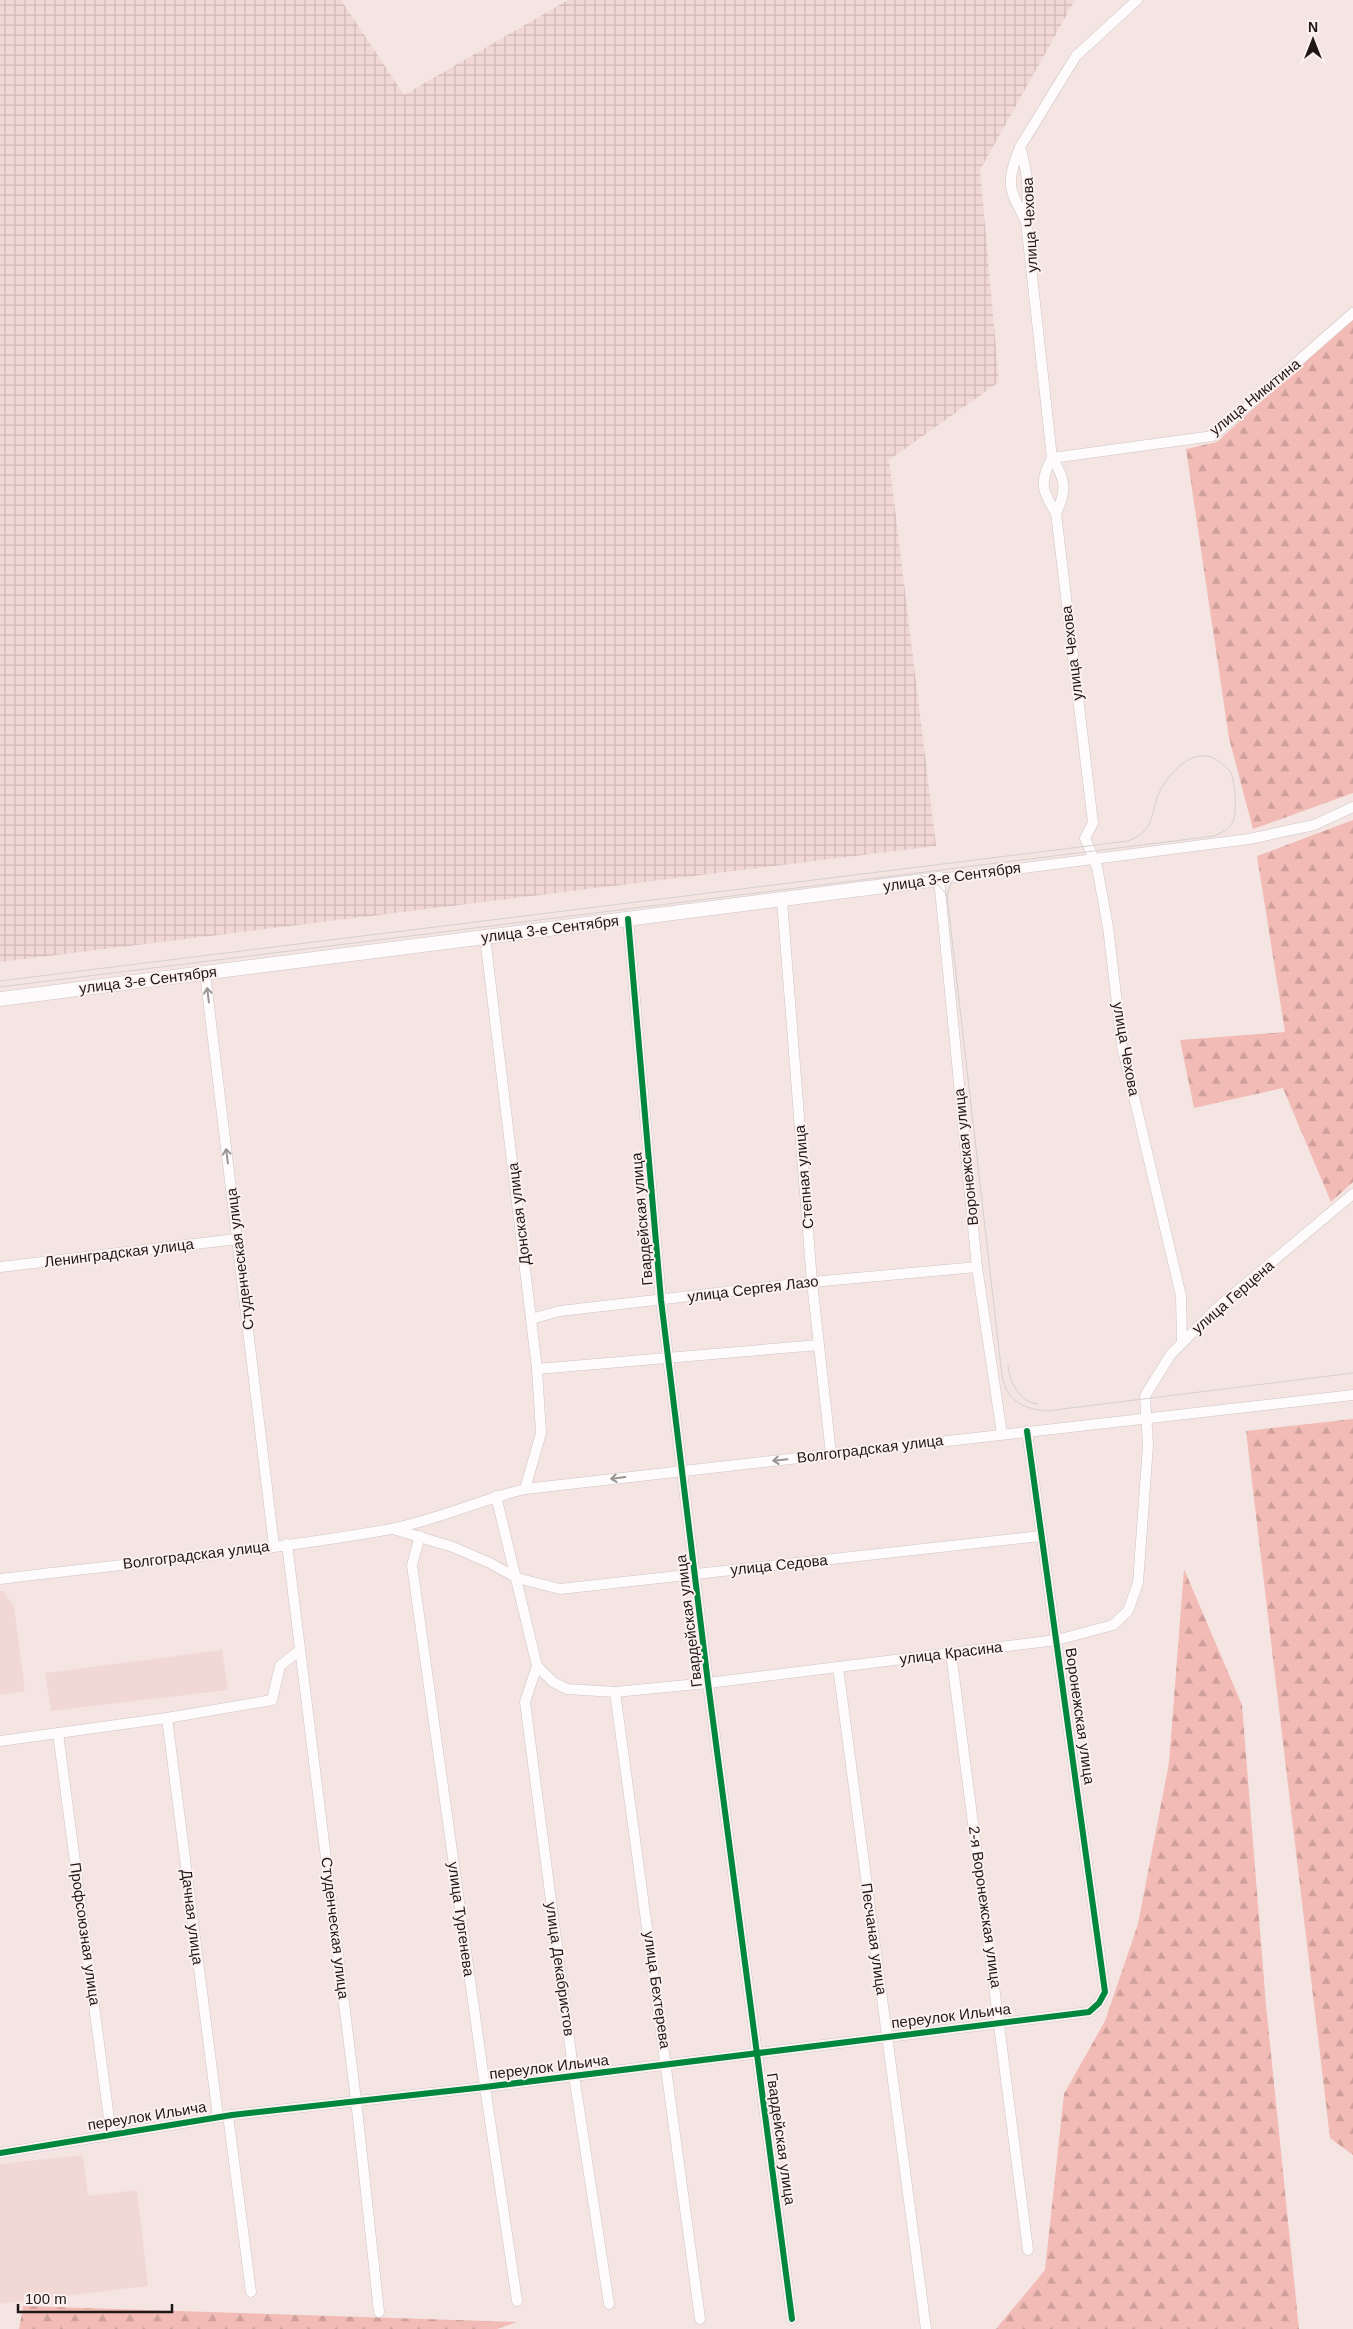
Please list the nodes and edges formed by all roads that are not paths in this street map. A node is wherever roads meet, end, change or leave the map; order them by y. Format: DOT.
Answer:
graph roads {
  1 [pos="1138,0"];
  2 [pos="1020,147"];
  3 [pos="1026,220"];
  4 [pos="1353,313"];
  5 [pos="1052,458"];
  6 [pos="1056,513"];
  7 [pos="1353,807"];
  8 [pos="1092,857"];
  9 [pos="939,878"];
  10 [pos="782,900"];
  11 [pos="628,919"];
  12 [pos="486,937"];
  13 [pos="205,972"];
  14 [pos="0,999"];
  15 [pos="1353,1194"];
  16 [pos="237,1239"];
  17 [pos="0,1267"];
  18 [pos="977,1267"];
  19 [pos="812,1282"];
  20 [pos="661,1300"];
  21 [pos="531,1319"];
  22 [pos="1182,1342"];
  23 [pos="819,1345"];
  24 [pos="669,1358"];
  25 [pos="537,1369"];
  26 [pos="1353,1395"];
  27 [pos="1146,1420"];
  28 [pos="1027,1431"];
  29 [pos="1002,1434"];
  30 [pos="831,1454"];
  31 [pos="683,1470"];
  32 [pos="525,1490"];
  33 [pos="496,1496"];
  34 [pos="392,1528"];
  35 [pos="420,1536"];
  36 [pos="1041,1536"];
  37 [pos="286,1544"];
  38 [pos="274,1546"];
  39 [pos="696,1575"];
  40 [pos="517,1578"];
  41 [pos="0,1579"];
  42 [pos="1057,1640"];
  43 [pos="300,1650"];
  44 [pos="951,1653"];
  45 [pos="537,1666"];
  46 [pos="838,1667"];
  47 [pos="708,1683"];
  48 [pos="615,1692"];
  49 [pos="167,1718"];
  50 [pos="58,1733"];
  51 [pos="0,1742"];
  52 [pos="1100,2003"];
  53 [pos="1001,2023"];
  54 [pos="888,2037"];
  55 [pos="757,2053"];
  56 [pos="667,2065"];
  57 [pos="574,2076"];
  58 [pos="485,2087"];
  59 [pos="356,2100"];
  60 [pos="223,2116"];
  61 [pos="111,2134"];
  62 [pos="0,2154"];
  63 [pos="1028,2250"];
  64 [pos="251,2292"];
  65 [pos="517,2301"];
  66 [pos="609,2304"];
  67 [pos="378,2312"];
  68 [pos="700,2319"];
  69 [pos="792,2319"];
  70 [pos="926,2329"];
  1 -- 2 [label="street"];
  2 -- 3 [label="street, улица Чехова"];
  2 -- 3 [label="street"];
  3 -- 5 [label="street, улица Чехова"];
  4 -- 5 [label="street, улица Никитина"];
  5 -- 6 [label="street, улица Чехова"];
  5 -- 6 [label="street"];
  6 -- 8 [label="street, улица Чехова"];
  7 -- 8 [label="street, улица 3-е Сентября"];
  8 -- 9 [label="street, улица 3-е Сентября"];
  8 -- 22 [label="street, улица Чехова"];
  9 -- 10 [label="street, улица 3-е Сентября"];
  9 -- 18 [label="street, Воронежская улица"];
  10 -- 11 [label="street, улица 3-е Сентября"];
  10 -- 19 [label="street, Степная улица"];
  11 -- 12 [label="street, улица 3-е Сентября"];
  11 -- 20 [label="street, Гвардейская улица"];
  12 -- 13 [label="street, улица 3-е Сентября"];
  12 -- 21 [label="street, Донская улица"];
  13 -- 14 [label="street, улица 3-е Сентября"];
  16 -- 13 [label="street, Студенческая улица, one-way"];
  15 -- 22 [label="street, улица Герцена"];
  16 -- 17 [label="street, Ленинградская улица"];
  16 -- 38 [label="street, Студенческая улица"];
  18 -- 19 [label="street, улица Сергея Лазо"];
  18 -- 29 [label="street, Воронежская улица"];
  19 -- 20 [label="street, улица Сергея Лазо"];
  19 -- 23 [label="street, Степная улица"];
  20 -- 21 [label="street, улица Сергея Лазо"];
  20 -- 24 [label="street, Гвардейская улица"];
  21 -- 25 [label="street, Донская улица"];
  22 -- 27 [label="street, улица Герцена"];
  23 -- 24 [label="street"];
  23 -- 30 [label="street, Степная улица"];
  24 -- 25 [label="street"];
  24 -- 31 [label="street, Гвардейская улица"];
  25 -- 32 [label="street, Донская улица"];
  26 -- 27 [label="street, Волгоградская улица"];
  27 -- 28 [label="street, Волгоградская улица"];
  27 -- 42 [label="street, улица Красина"];
  28 -- 29 [label="street, Волгоградская улица"];
  28 -- 36 [label="street, Воронежская улица"];
  29 -- 30 [label="street, Волгоградская улица"];
  30 -- 31 [label="street, Волгоградская улица, one-way"];
  31 -- 32 [label="street, Волгоградская улица, one-way"];
  31 -- 39 [label="street, Гвардейская улица"];
  32 -- 33 [label="street, Волгоградская улица"];
  33 -- 34 [label="street, Волгоградская улица"];
  33 -- 40 [label="street"];
  34 -- 35 [label="street, Волгоградская улица"];
  34 -- 37 [label="street, Волгоградская улица"];
  35 -- 40 [label="street, Волгоградская улица"];
  35 -- 58 [label="street, улица Тургенева"];
  36 -- 39 [label="street, улица Седова"];
  36 -- 42 [label="street, Воронежская улица"];
  37 -- 38 [label="street, Волгоградская улица"];
  37 -- 43 [label="street, Студенческая улица"];
  38 -- 41 [label="street, Волгоградская улица"];
  39 -- 40 [label="street, улица Седова"];
  39 -- 47 [label="street, Гвардейская улица"];
  40 -- 45 [label="street"];
  42 -- 44 [label="street, улица Красина"];
  42 -- 52 [label="street, Воронежская улица"];
  43 -- 49 [label="street"];
  43 -- 59 [label="street, Студенческая улица"];
  44 -- 46 [label="street, улица Красина"];
  44 -- 53 [label="street, 2-я Воронежская улица"];
  45 -- 48 [label="street, улица Красина"];
  45 -- 57 [label="street, улица Декабристов"];
  46 -- 47 [label="street, улица Красина"];
  46 -- 54 [label="street, Песчаная улица"];
  47 -- 48 [label="street, улица Красина"];
  47 -- 55 [label="street, Гвардейская улица"];
  48 -- 56 [label="street, улица Бехтерева"];
  49 -- 50 [label="street"];
  49 -- 60 [label="street, Дачная улица"];
  50 -- 51 [label="street"];
  50 -- 61 [label="street, Профсоюзная улица"];
  52 -- 53 [label="street, переулок Ильича"];
  53 -- 54 [label="street, переулок Ильича"];
  53 -- 63 [label="street, 2-я Воронежская улица"];
  54 -- 55 [label="street, переулок Ильича"];
  54 -- 70 [label="street, Песчаная улица"];
  55 -- 56 [label="street, переулок Ильича"];
  55 -- 69 [label="street, Гвардейская улица"];
  56 -- 57 [label="street, переулок Ильича"];
  56 -- 68 [label="street, улица Бехтерева"];
  57 -- 58 [label="street, переулок Ильича"];
  57 -- 66 [label="street, улица Декабристов"];
  58 -- 59 [label="street, переулок Ильича"];
  58 -- 65 [label="street, улица Тургенева"];
  59 -- 60 [label="street, переулок Ильича"];
  59 -- 67 [label="street, Студенческая улица"];
  60 -- 61 [label="street, переулок Ильича"];
  60 -- 64 [label="street, Дачная улица"];
  61 -- 62 [label="street, переулок Ильича"];
}
